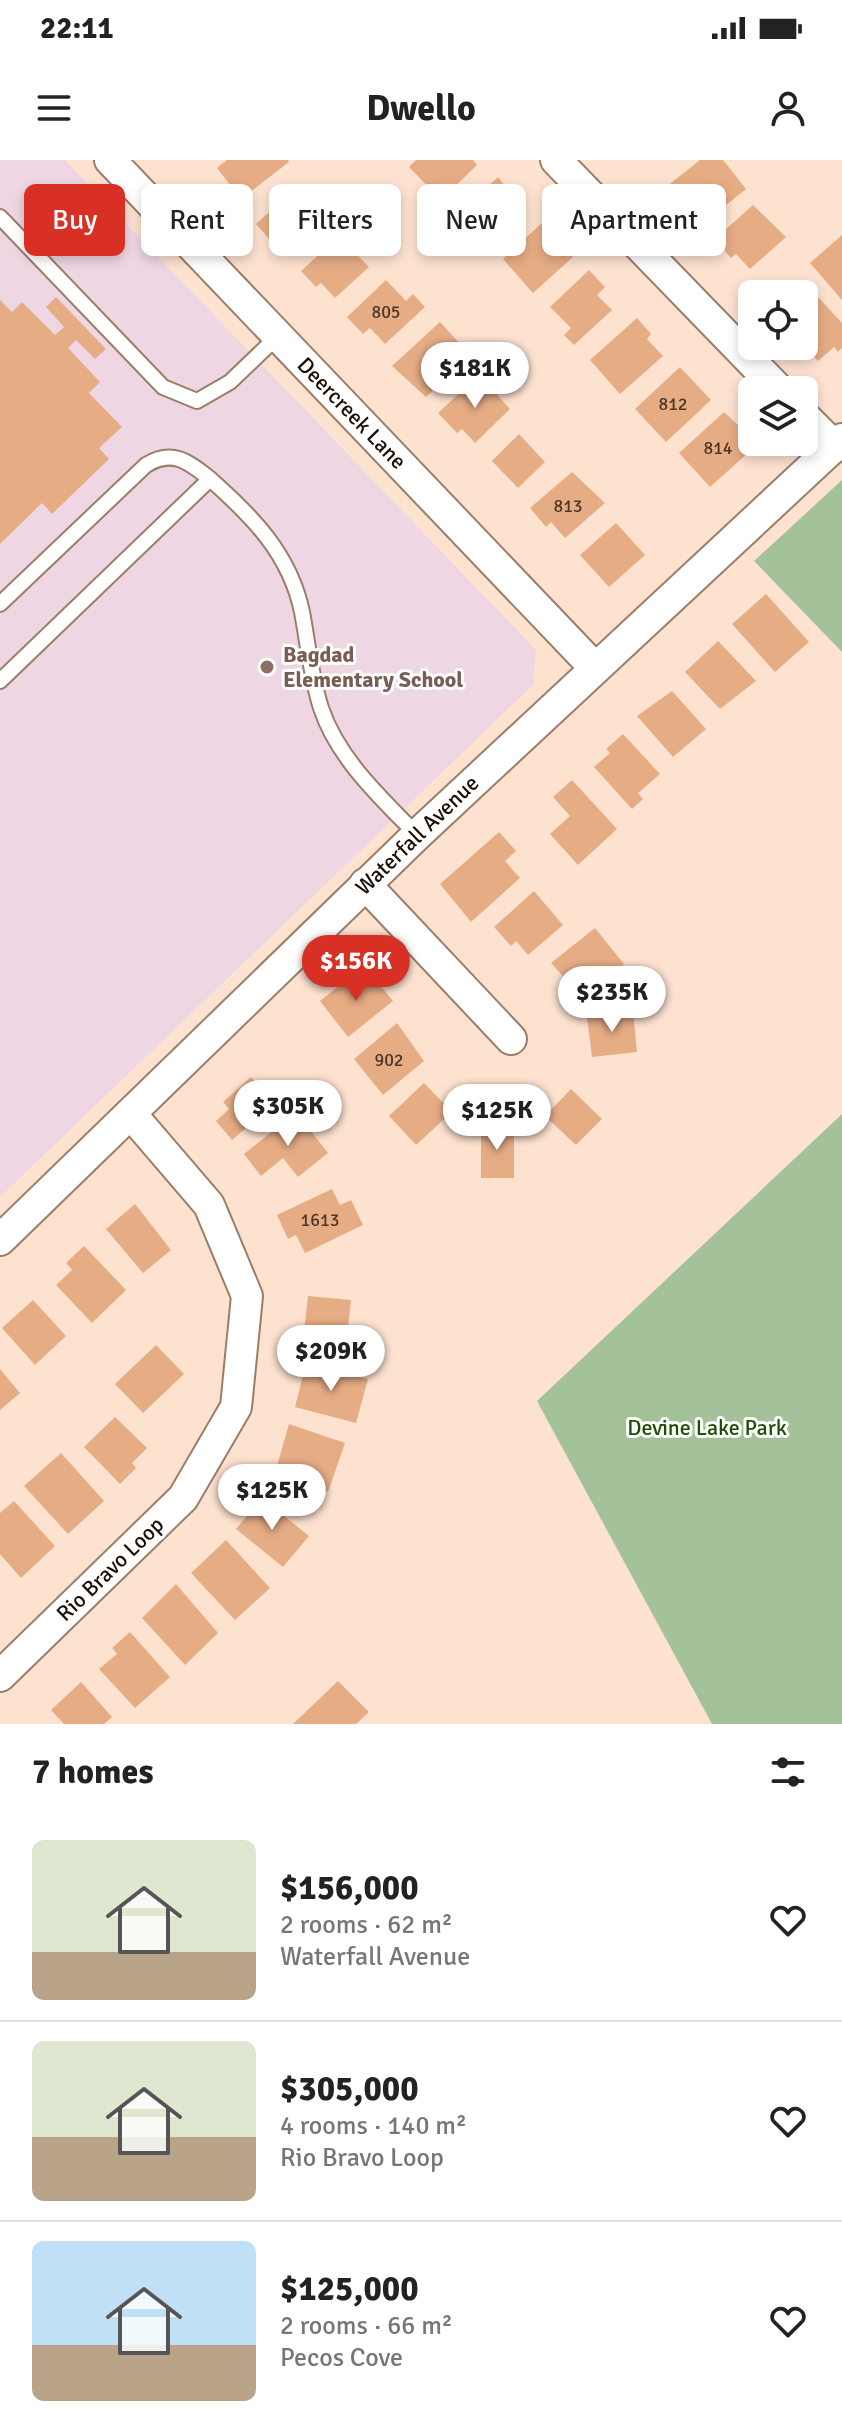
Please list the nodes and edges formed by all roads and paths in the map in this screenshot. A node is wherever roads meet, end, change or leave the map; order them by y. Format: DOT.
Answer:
graph roads {
  1 [pos="110,160"];
  2 [pos="556,160"];
  3 [pos="0,217"];
  4 [pos="278,336"];
  5 [pos="765,376"];
  6 [pos="818,429"];
  7 [pos="840,449"];
  8 [pos="210,479"];
  9 [pos="0,604"];
  10 [pos="594,667"];
  11 [pos="0,681"];
  12 [pos="417,835"];
  13 [pos="365,884"];
  14 [pos="511,1039"];
  15 [pos="131,1114"];
  16 [pos="0,1240"];
  17 [pos="0,1676"];
  1 -- 4 [label="street, Deercreek Lane"];
  2 -- 5 [label="street"];
  3 -- 4 [label="lane"];
  4 -- 10 [label="street, Deercreek Lane"];
  6 -- 7 [label="street"];
  7 -- 10 [label="street, Waterfall Avenue"];
  8 -- 9 [label="lane"];
  8 -- 11 [label="lane"];
  8 -- 12 [label="lane"];
  10 -- 12 [label="street, Waterfall Avenue"];
  12 -- 13 [label="street, Waterfall Avenue"];
  13 -- 14 [label="street"];
  13 -- 15 [label="street, Waterfall Avenue"];
  15 -- 16 [label="street, Waterfall Avenue"];
  15 -- 17 [label="street, Rio Bravo Loop"];
}
